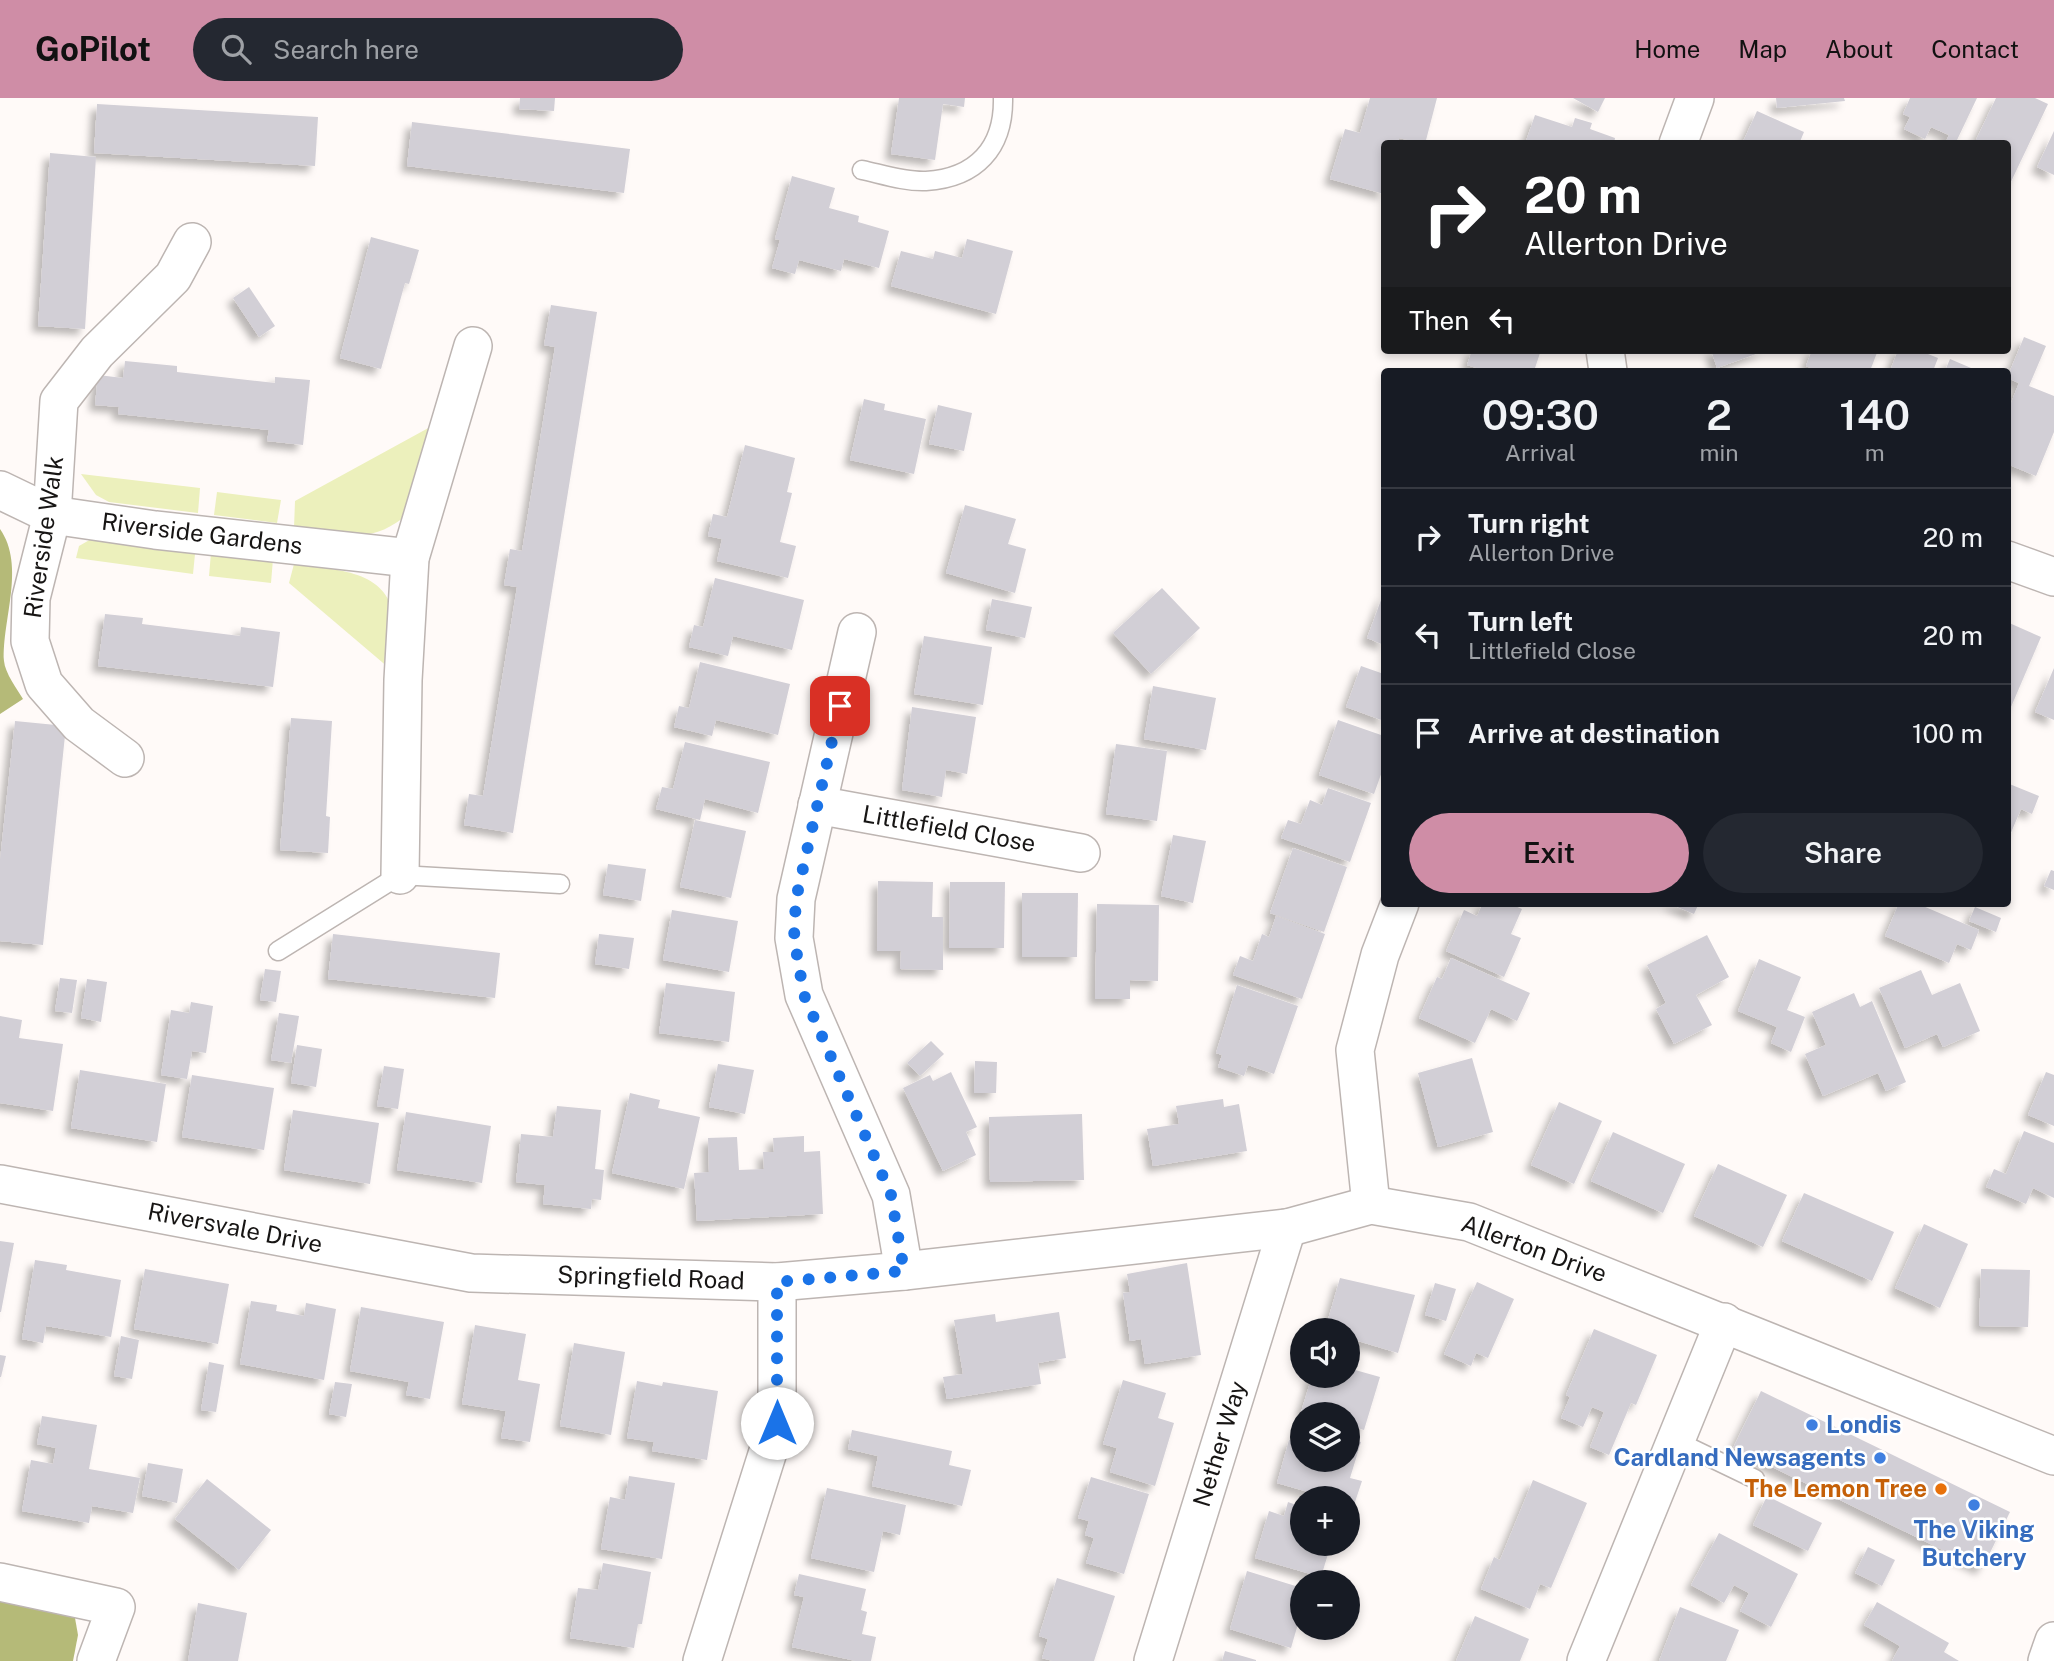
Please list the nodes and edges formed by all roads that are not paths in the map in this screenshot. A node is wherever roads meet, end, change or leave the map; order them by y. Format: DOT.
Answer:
graph roads {
  1 [pos="1003,98"];
  2 [pos="1695,98"];
  3 [pos="1679,140"];
  4 [pos="862,170"];
  5 [pos="192,242"];
  6 [pos="473,346"];
  7 [pos="0,490"];
  8 [pos="52,514"];
  9 [pos="410,558"];
  10 [pos="2011,561"];
  11 [pos="2054,577"];
  12 [pos="858,632"];
  13 [pos="125,758"];
  14 [pos="817,805"];
  15 [pos="1081,853"];
  16 [pos="400,875"];
  17 [pos="560,884"];
  18 [pos="1398,907"];
  19 [pos="278,951"];
  20 [pos="0,1184"];
  21 [pos="1371,1205"];
  22 [pos="1287,1228"];
  23 [pos="904,1271"];
  24 [pos="471,1273"];
  25 [pos="777,1282"];
  26 [pos="1724,1322"];
  27 [pos="1676,1441"];
  28 [pos="2054,1456"];
  29 [pos="1755,1479"];
  30 [pos="0,1582"];
  31 [pos="2054,1641"];
  32 [pos="96,1661"];
  33 [pos="702,1661"];
  34 [pos="1153,1661"];
  35 [pos="1586,1661"];
  36 [pos="2047,1661"];
  1 -- 4 [label="lane"];
  2 -- 3 [label="street"];
  5 -- 8 [label="street, Riverside Walk"];
  6 -- 9 [label="street"];
  7 -- 8 [label="street, Riverside Gardens"];
  8 -- 9 [label="street, Riverside Gardens"];
  8 -- 13 [label="street, Riverside Walk"];
  9 -- 16 [label="street"];
  10 -- 11 [label="street"];
  12 -- 14 [label="street"];
  14 -- 15 [label="street, Littlefield Close"];
  14 -- 23 [label="street"];
  16 -- 17 [label="lane"];
  16 -- 19 [label="lane"];
  18 -- 21 [label="street"];
  20 -- 24 [label="street, Riversvale Drive"];
  21 -- 22 [label="street, Allerton Drive"];
  21 -- 26 [label="street, Allerton Drive"];
  22 -- 23 [label="street, Allerton Drive"];
  22 -- 34 [label="street, Nether Way"];
  23 -- 25 [label="street, Allerton Drive"];
  24 -- 25 [label="street, Springfield Road"];
  25 -- 33 [label="street, Springfield Road"];
  26 -- 27 [label="street"];
  26 -- 28 [label="street, Allerton Drive"];
  27 -- 29 [label="lane"];
  27 -- 35 [label="street"];
  30 -- 32 [label="street"];
  31 -- 36 [label="street"];
}
